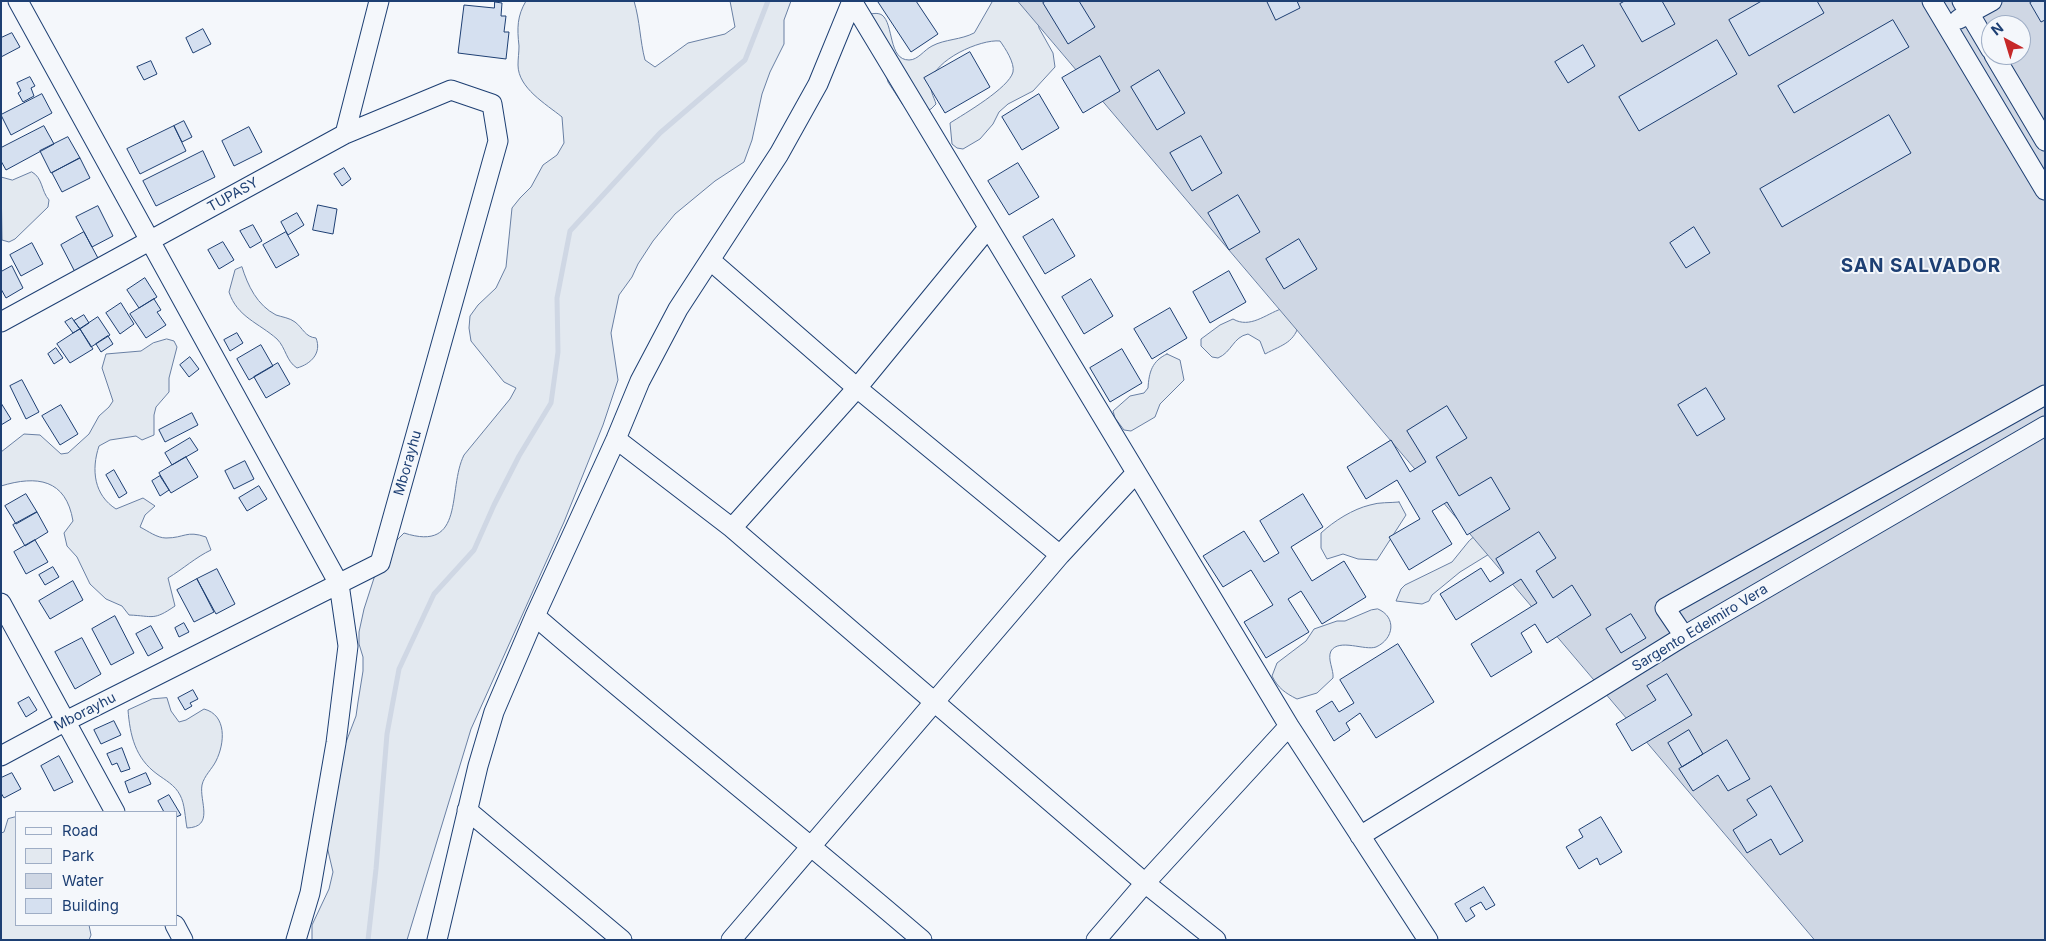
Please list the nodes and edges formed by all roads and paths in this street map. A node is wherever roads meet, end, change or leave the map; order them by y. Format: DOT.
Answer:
graph roads {
  1 [pos="18,1"];
  2 [pos="379,1"];
  3 [pos="852,1"];
  4 [pos="1932,1"];
  5 [pos="1992,1"];
  6 [pos="1965,8"];
  7 [pos="1946,25"];
  8 [pos="1981,34"];
  9 [pos="2000,65"];
  10 [pos="345,134"];
  11 [pos="2045,141"];
  12 [pos="2045,190"];
  13 [pos="988,228"];
  14 [pos="149,241"];
  15 [pos="710,260"];
  16 [pos="1,322"];
  17 [pos="857,388"];
  18 [pos="2045,395"];
  19 [pos="2045,426"];
  20 [pos="616,439"];
  21 [pos="1135,474"];
  22 [pos="732,528"];
  23 [pos="1060,555"];
  24 [pos="339,584"];
  25 [pos="1,603"];
  26 [pos="535,616"];
  27 [pos="1684,636"];
  28 [pos="934,700"];
  29 [pos="66,721"];
  30 [pos="1289,726"];
  31 [pos="1,756"];
  32 [pos="467,810"];
  33 [pos="114,811"];
  34 [pos="1360,836"];
  35 [pos="812,846"];
  36 [pos="1146,883"];
  37 [pos="176,926"];
  38 [pos="183,940"];
  39 [pos="296,940"];
  40 [pos="437,940"];
  41 [pos="622,940"];
  42 [pos="731,940"];
  43 [pos="922,940"];
  44 [pos="1096,940"];
  45 [pos="1216,940"];
  46 [pos="1428,940"];
  1 -- 14 [label="street"];
  2 -- 10 [label="street"];
  3 -- 13 [label="street"];
  3 -- 15 [label="street"];
  4 -- 7 [label="street"];
  5 -- 6 [label="street"];
  6 -- 7 [label="street"];
  6 -- 8 [label="street"];
  7 -- 12 [label="street"];
  9 -- 11 [label="street"];
  10 -- 14 [label="street, TUPASY"];
  10 -- 24 [label="street, Mborayhu"];
  13 -- 17 [label="street"];
  13 -- 21 [label="street"];
  14 -- 16 [label="street, TUPASY"];
  14 -- 24 [label="street"];
  15 -- 17 [label="street"];
  15 -- 20 [label="street"];
  17 -- 22 [label="street"];
  17 -- 23 [label="street"];
  18 -- 27 [label="street"];
  19 -- 27 [label="street, Sargento Edelmiro Vera"];
  20 -- 22 [label="street"];
  20 -- 26 [label="street"];
  21 -- 23 [label="street"];
  21 -- 30 [label="street"];
  22 -- 28 [label="street"];
  23 -- 28 [label="street"];
  24 -- 29 [label="street, Mborayhu"];
  24 -- 39 [label="street"];
  25 -- 29 [label="street"];
  26 -- 32 [label="street"];
  26 -- 35 [label="street"];
  27 -- 34 [label="street, Sargento Edelmiro Vera"];
  28 -- 35 [label="street"];
  28 -- 36 [label="street"];
  29 -- 31 [label="street, Mborayhu"];
  29 -- 33 [label="street"];
  30 -- 34 [label="street"];
  30 -- 36 [label="street"];
  32 -- 40 [label="street"];
  32 -- 41 [label="street"];
  34 -- 46 [label="street"];
  35 -- 42 [label="street"];
  35 -- 43 [label="street"];
  36 -- 44 [label="street"];
  36 -- 45 [label="street"];
  37 -- 38 [label="street"];
}
